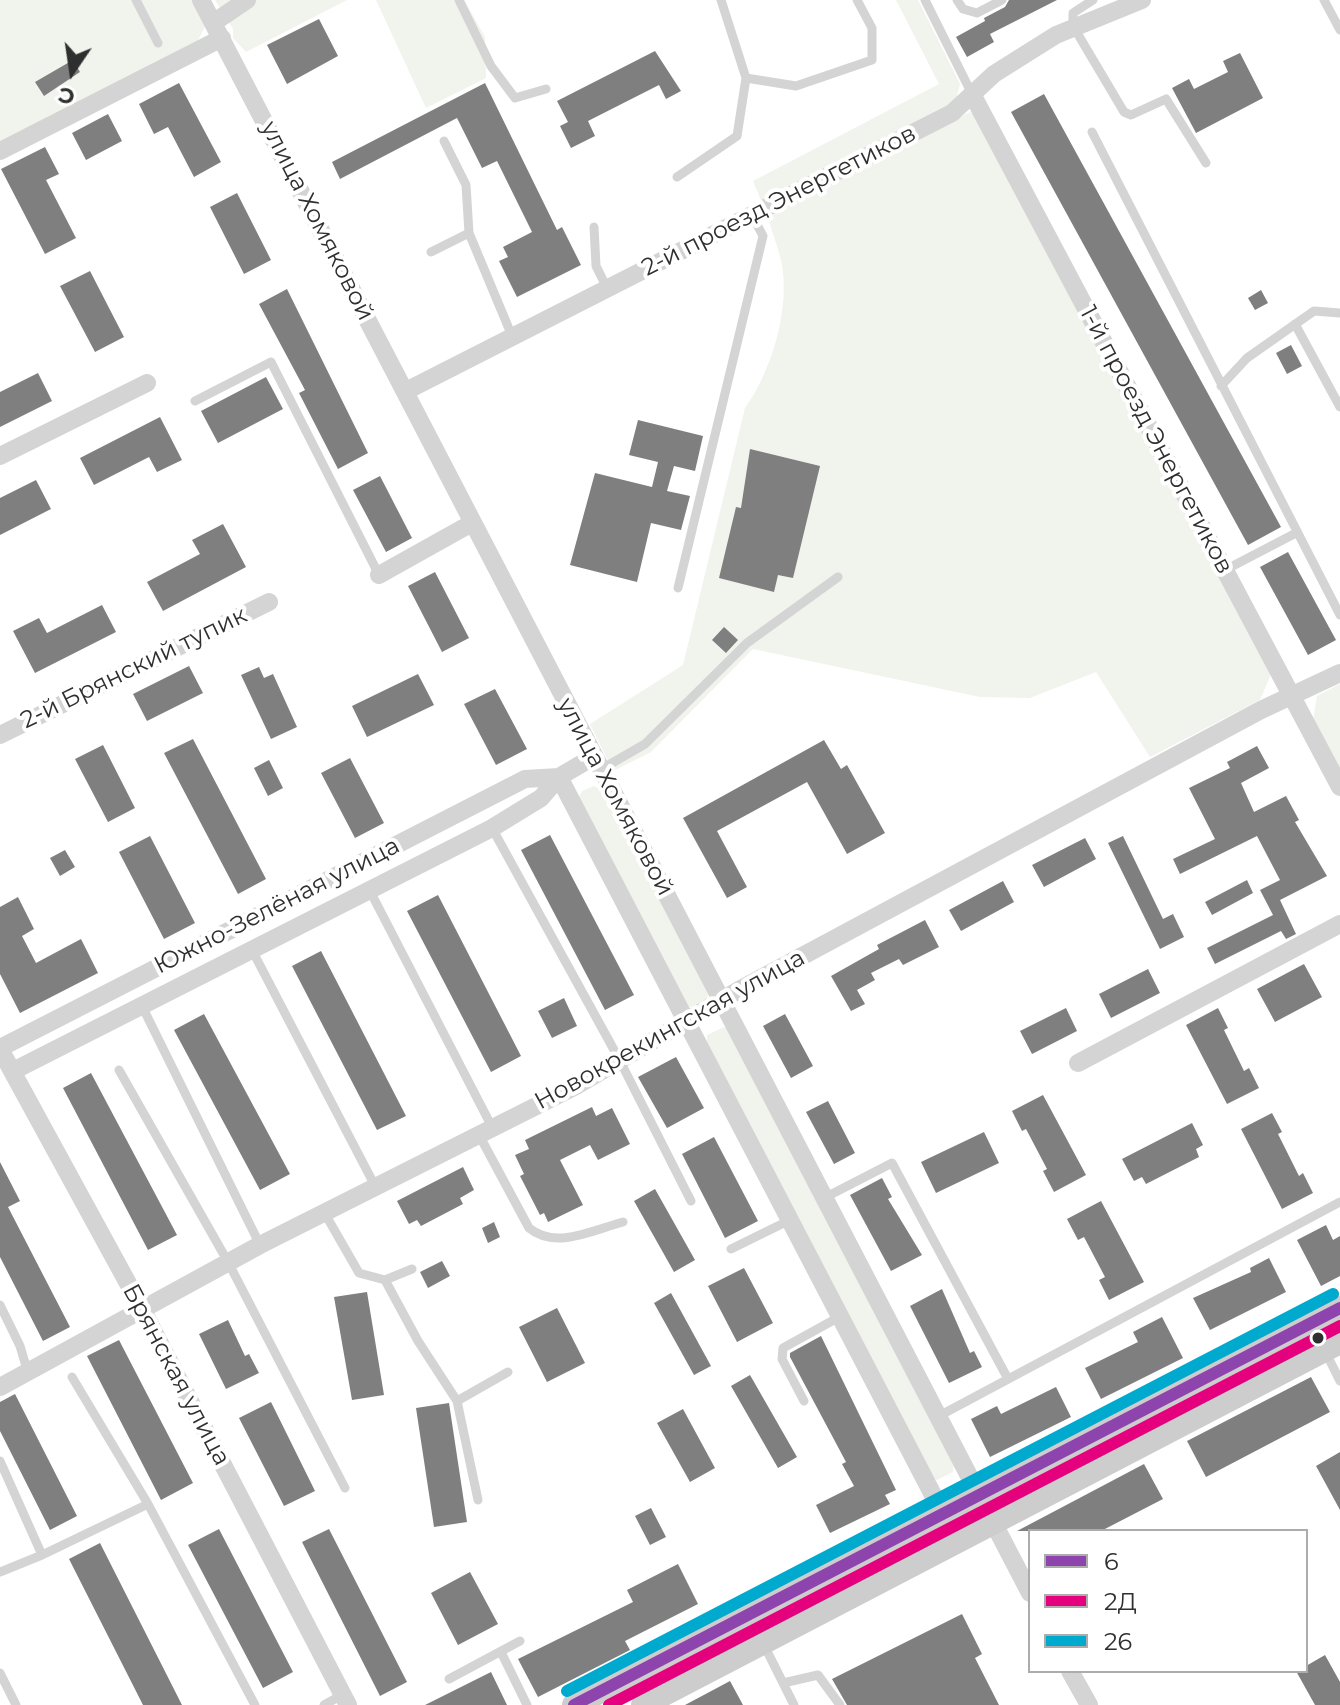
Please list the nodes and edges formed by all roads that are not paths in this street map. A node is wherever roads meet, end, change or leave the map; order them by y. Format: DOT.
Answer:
graph roads {
  1 [pos="136,0"];
  2 [pos="201,0"];
  3 [pos="247,0"];
  4 [pos="459,0"];
  5 [pos="721,0"];
  6 [pos="857,0"];
  7 [pos="925,0"];
  8 [pos="957,0"];
  9 [pos="1002,0"];
  10 [pos="1093,0"];
  11 [pos="1142,0"];
  12 [pos="1324,0"];
  13 [pos="1073,26"];
  14 [pos="218,30"];
  15 [pos="1340,30"];
  16 [pos="158,43"];
  17 [pos="746,78"];
  18 [pos="546,89"];
  19 [pos="972,94"];
  20 [pos="1092,132"];
  21 [pos="444,141"];
  22 [pos="0,151"];
  23 [pos="1206,163"];
  24 [pos="677,177"];
  25 [pos="752,215"];
  26 [pos="594,227"];
  27 [pos="469,233"];
  28 [pos="431,252"];
  29 [pos="607,288"];
  30 [pos="1340,313"];
  31 [pos="1295,324"];
  32 [pos="512,336"];
  33 [pos="147,383"];
  34 [pos="1221,386"];
  35 [pos="406,391"];
  36 [pos="195,401"];
  37 [pos="1340,407"];
  38 [pos="0,456"];
  39 [pos="472,523"];
  40 [pos="1296,533"];
  41 [pos="1225,570"];
  42 [pos="379,575"];
  43 [pos="838,577"];
  44 [pos="678,588"];
  45 [pos="269,602"];
  46 [pos="1340,615"];
  47 [pos="1340,673"];
  48 [pos="1291,696"];
  49 [pos="0,735"];
  50 [pos="596,764"];
  51 [pos="559,777"];
  52 [pos="1340,787"];
  53 [pos="492,828"];
  54 [pos="370,891"];
  55 [pos="1340,924"];
  56 [pos="252,950"];
  57 [pos="724,999"];
  58 [pos="142,1006"];
  59 [pos="686,1021"];
  60 [pos="0,1049"];
  61 [pos="619,1059"];
  62 [pos="1078,1063"];
  63 [pos="119,1070"];
  64 [pos="13,1071"];
  65 [pos="485,1130"];
  66 [pos="375,1186"];
  67 [pos="826,1197"];
  68 [pos="691,1201"];
  69 [pos="1340,1202"];
  70 [pos="324,1212"];
  71 [pos="790,1220"];
  72 [pos="623,1222"];
  73 [pos="260,1245"];
  74 [pos="731,1249"];
  75 [pos="228,1262"];
  76 [pos="412,1269"];
  77 [pos="385,1280"];
  78 [pos="0,1305"];
  79 [pos="1340,1308"];
  80 [pos="142,1309"];
  81 [pos="841,1316"];
  82 [pos="1332,1346"];
  83 [pos="508,1372"];
  84 [pos="28,1373"];
  85 [pos="72,1377"];
  86 [pos="1008,1379"];
  87 [pos="1340,1381"];
  88 [pos="0,1387"];
  89 [pos="457,1401"];
  90 [pos="804,1401"];
  91 [pos="939,1416"];
  92 [pos="0,1461"];
  93 [pos="345,1488"];
  94 [pos="981,1497"];
  95 [pos="478,1500"];
  96 [pos="148,1504"];
  97 [pos="944,1516"];
  98 [pos="993,1521"];
  99 [pos="956,1539"];
  100 [pos="42,1555"];
  101 [pos="0,1572"];
  102 [pos="1028,1589"];
  103 [pos="520,1641"];
  104 [pos="763,1643"];
  105 [pos="501,1652"];
  106 [pos="0,1673"];
  107 [pos="1071,1673"];
  108 [pos="449,1679"];
  109 [pos="783,1683"];
  110 [pos="345,1700"];
  111 [pos="16,1705"];
  112 [pos="255,1705"];
  113 [pos="324,1705"];
  114 [pos="527,1705"];
  115 [pos="574,1705"];
  116 [pos="643,1705"];
  117 [pos="794,1705"];
  118 [pos="840,1705"];
  119 [pos="1089,1705"];
  1 -- 16 [label="lane"];
  2 -- 14 [label="street, улица Хомяковой"];
  3 -- 14 [label="street"];
  4 -- 18 [label="lane"];
  5 -- 17 [label="lane"];
  6 -- 17 [label="lane"];
  7 -- 19 [label="lane"];
  8 -- 9 [label="lane"];
  10 -- 13 [label="lane"];
  11 -- 13 [label="street, 2-й проезд Энергетиков"];
  12 -- 15 [label="lane"];
  13 -- 19 [label="street, 2-й проезд Энергетиков"];
  13 -- 23 [label="lane"];
  14 -- 22 [label="street"];
  14 -- 35 [label="street, улица Хомяковой"];
  17 -- 24 [label="lane"];
  19 -- 25 [label="street, 2-й проезд Энергетиков"];
  19 -- 41 [label="street, 1-й проезд Энергетиков"];
  20 -- 34 [label="lane"];
  21 -- 27 [label="lane"];
  25 -- 29 [label="street, 2-й проезд Энергетиков"];
  25 -- 44 [label="lane"];
  26 -- 29 [label="lane"];
  27 -- 28 [label="lane"];
  27 -- 32 [label="lane"];
  29 -- 32 [label="street, 2-й проезд Энергетиков"];
  30 -- 31 [label="lane"];
  31 -- 34 [label="lane"];
  31 -- 37 [label="lane"];
  32 -- 35 [label="street, 2-й проезд Энергетиков"];
  33 -- 38 [label="street"];
  34 -- 40 [label="lane"];
  35 -- 39 [label="street, улица Хомяковой"];
  36 -- 42 [label="lane"];
  39 -- 42 [label="street"];
  39 -- 50 [label="street, улица Хомяковой"];
  40 -- 41 [label="lane"];
  40 -- 46 [label="lane"];
  41 -- 48 [label="street, 1-й проезд Энергетиков"];
  43 -- 50 [label="lane"];
  45 -- 49 [label="street, 2-й Брянский тупик"];
  47 -- 48 [label="street, Новокрекингская улица"];
  48 -- 52 [label="street, 1-й проезд Энергетиков"];
  48 -- 57 [label="street, Новокрекингская улица"];
  50 -- 51 [label="street, Южно-Зелёная улица"];
  50 -- 57 [label="street, улица Хомяковой"];
  51 -- 53 [label="street, Южно-Зелёная улица"];
  51 -- 59 [label="street, улица Хомяковой"];
  51 -- 60 [label="street, Южно-Зелёная улица"];
  53 -- 54 [label="street, Южно-Зелёная улица"];
  53 -- 61 [label="lane"];
  54 -- 56 [label="street, Южно-Зелёная улица"];
  54 -- 65 [label="lane"];
  55 -- 62 [label="street"];
  56 -- 58 [label="street, Южно-Зелёная улица"];
  56 -- 66 [label="lane"];
  57 -- 59 [label="street, Новокрекингская улица"];
  57 -- 67 [label="street, улица Хомяковой"];
  58 -- 64 [label="street, Южно-Зелёная улица"];
  58 -- 73 [label="lane"];
  59 -- 61 [label="street, Новокрекингская улица"];
  59 -- 71 [label="street, улица Хомяковой"];
  60 -- 64 [label="street, Брянская улица"];
  61 -- 65 [label="street, Новокрекингская улица"];
  61 -- 68 [label="lane"];
  63 -- 75 [label="lane"];
  64 -- 80 [label="street, Брянская улица"];
  65 -- 66 [label="street, Новокрекингская улица"];
  65 -- 72 [label="lane"];
  66 -- 70 [label="street, Новокрекингская улица"];
  67 -- 86 [label="lane"];
  67 -- 91 [label="street, улица Хомяковой"];
  69 -- 86 [label="lane"];
  70 -- 73 [label="street, Новокрекингская улица"];
  70 -- 77 [label="lane"];
  71 -- 74 [label="lane"];
  71 -- 81 [label="street, улица Хомяковой"];
  73 -- 75 [label="street, Новокрекингская улица"];
  75 -- 80 [label="street, Новокрекингская улица"];
  75 -- 93 [label="lane"];
  76 -- 77 [label="lane"];
  77 -- 89 [label="lane"];
  78 -- 84 [label="lane"];
  79 -- 94 [label="main road"];
  80 -- 84 [label="street, Новокрекингская улица"];
  80 -- 110 [label="street, Брянская улица"];
  81 -- 90 [label="lane"];
  81 -- 97 [label="street, улица Хомяковой"];
  82 -- 87 [label="lane"];
  82 -- 98 [label="main road"];
  83 -- 89 [label="lane"];
  84 -- 88 [label="street, Новокрекингская улица"];
  85 -- 96 [label="lane"];
  86 -- 91 [label="lane"];
  89 -- 95 [label="lane"];
  91 -- 94 [label="street, улица Хомяковой"];
  92 -- 100 [label="lane"];
  94 -- 97 [label="main road"];
  94 -- 98 [label="street, улица Хомяковой"];
  96 -- 100 [label="lane"];
  96 -- 112 [label="lane"];
  97 -- 99 [label="street, улица Хомяковой"];
  97 -- 115 [label="main road"];
  98 -- 99 [label="main road"];
  98 -- 102 [label="street, улица Хомяковой"];
  99 -- 104 [label="main road"];
  100 -- 101 [label="lane"];
  103 -- 105 [label="lane"];
  104 -- 109 [label="lane"];
  104 -- 116 [label="main road"];
  105 -- 108 [label="lane"];
  105 -- 114 [label="lane"];
  106 -- 111 [label="lane"];
  107 -- 119 [label="street"];
  109 -- 117 [label="lane"];
  109 -- 118 [label="lane"];
  110 -- 113 [label="lane"];
}
